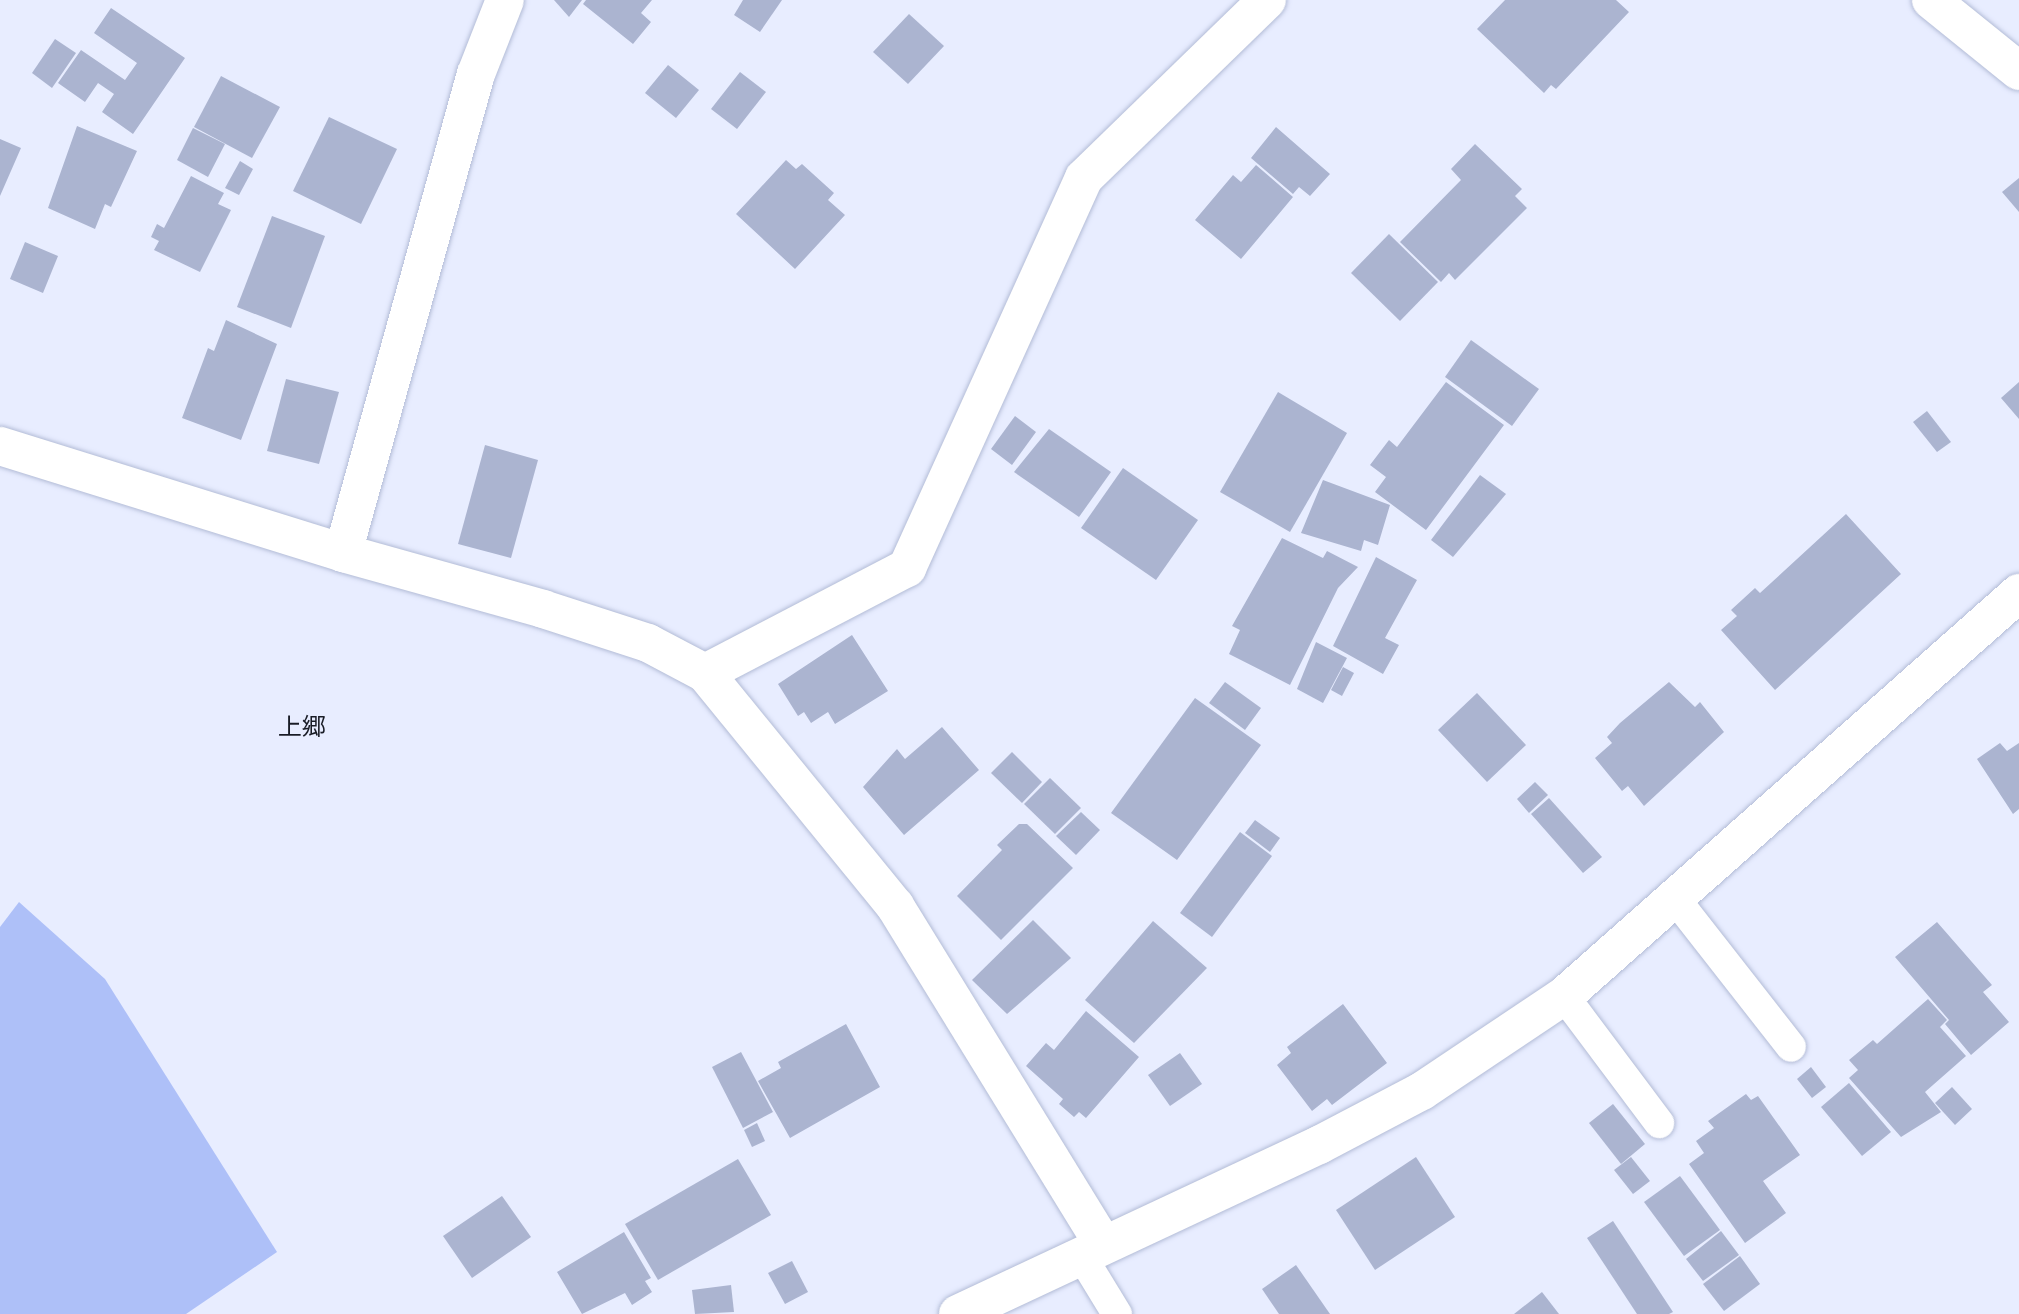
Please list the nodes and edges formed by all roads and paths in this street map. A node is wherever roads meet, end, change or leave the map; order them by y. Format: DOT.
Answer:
graph roads {
  1 [pos="505,0"];
  2 [pos="1267,0"];
  3 [pos="1931,0"];
  4 [pos="2019,71"];
  5 [pos="0,446"];
  6 [pos="344,553"];
  7 [pos="2019,593"];
  8 [pos="705,673"];
  9 [pos="1676,901"];
  10 [pos="1564,996"];
  11 [pos="1791,1047"];
  12 [pos="1659,1124"];
  13 [pos="1092,1250"];
  14 [pos="1011,1303"];
  15 [pos="958,1314"];
  16 [pos="1116,1314"];
  1 -- 6 [label="street"];
  2 -- 8 [label="street"];
  3 -- 4 [label="street"];
  5 -- 6 [label="street"];
  6 -- 8 [label="street"];
  7 -- 9 [label="street"];
  8 -- 13 [label="street"];
  9 -- 10 [label="street"];
  9 -- 11 [label="lane"];
  10 -- 12 [label="lane"];
  10 -- 13 [label="street"];
  13 -- 14 [label="street"];
  13 -- 16 [label="lane"];
  14 -- 15 [label="street"];
}
